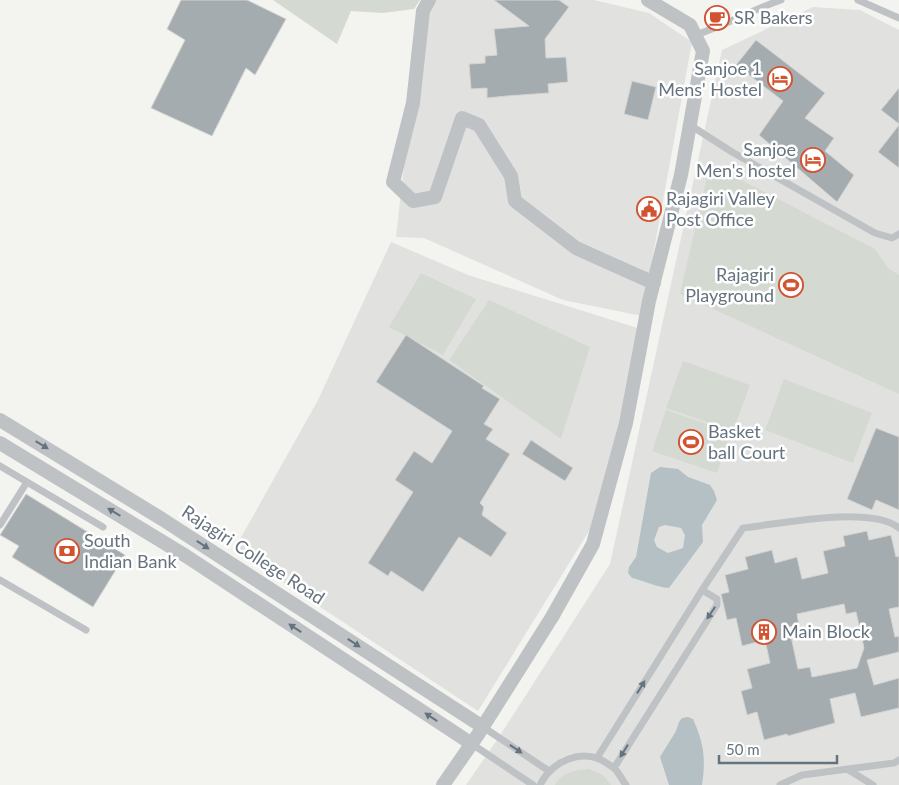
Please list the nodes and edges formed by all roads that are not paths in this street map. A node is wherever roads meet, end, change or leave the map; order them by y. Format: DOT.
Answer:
graph roads {
  1 [pos="429,0"];
  2 [pos="648,0"];
  3 [pos="781,0"];
  4 [pos="858,0"];
  5 [pos="899,18"];
  6 [pos="695,35"];
  7 [pos="690,125"];
  8 [pos="899,234"];
  9 [pos="654,283"];
  10 [pos="0,420"];
  11 [pos="0,443"];
  12 [pos="0,466"];
  13 [pos="27,482"];
  14 [pos="0,525"];
  15 [pos="103,527"];
  16 [pos="899,528"];
  17 [pos="0,580"];
  18 [pos="702,590"];
  19 [pos="86,630"];
  20 [pos="483,727"];
  21 [pos="472,744"];
  22 [pos="597,758"];
  23 [pos="899,760"];
  24 [pos="614,768"];
  25 [pos="847,769"];
  26 [pos="549,770"];
  27 [pos="444,785"];
  28 [pos="533,785"];
  29 [pos="540,785"];
  30 [pos="626,785"];
  31 [pos="780,785"];
  32 [pos="872,785"];
  1 -- 9 [label="street"];
  2 -- 6 [label="street"];
  3 -- 6 [label="lane"];
  4 -- 5 [label="lane"];
  6 -- 7 [label="street"];
  7 -- 8 [label="lane"];
  7 -- 9 [label="street"];
  9 -- 20 [label="street"];
  10 -- 20 [label="street, Rajagiri College Road, one-way"];
  21 -- 11 [label="street, Rajagiri College Road, one-way"];
  12 -- 13 [label="lane"];
  13 -- 14 [label="lane"];
  13 -- 15 [label="lane"];
  16 -- 18 [label="lane"];
  17 -- 19 [label="lane"];
  22 -- 18 [label="lane, one-way"];
  18 -- 24 [label="lane, one-way"];
  20 -- 21 [label="street"];
  20 -- 26 [label="lane, one-way"];
  21 -- 27 [label="street"];
  21 -- 28 [label="lane"];
  22 -- 24 [label="lane"];
  22 -- 26 [label="lane"];
  23 -- 25 [label="lane"];
  24 -- 30 [label="lane"];
  25 -- 31 [label="lane"];
  25 -- 32 [label="lane"];
  26 -- 29 [label="lane"];
}
